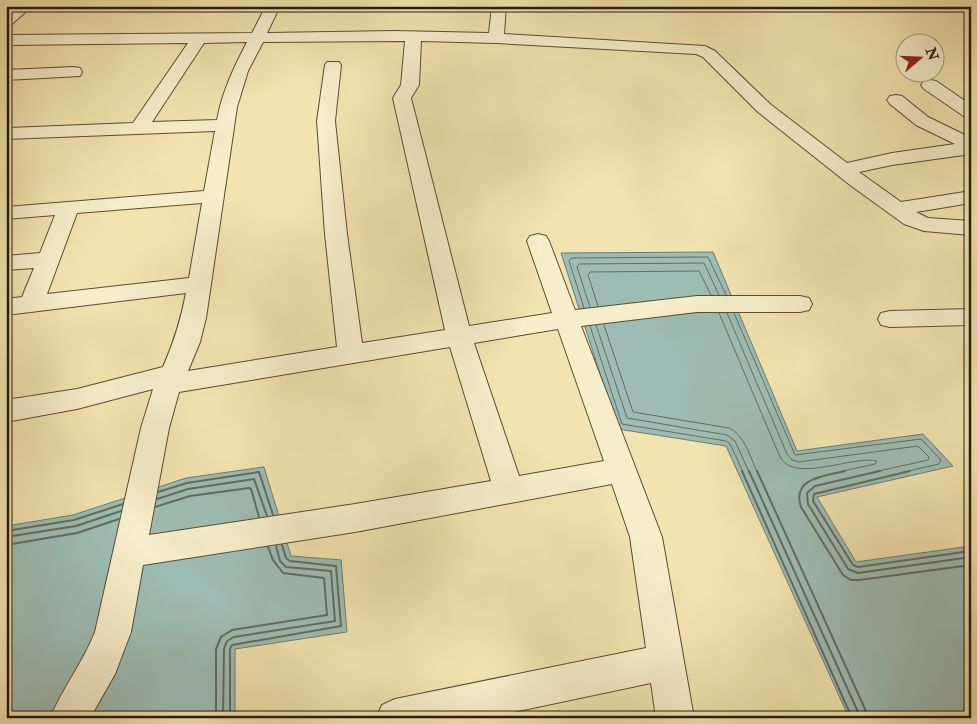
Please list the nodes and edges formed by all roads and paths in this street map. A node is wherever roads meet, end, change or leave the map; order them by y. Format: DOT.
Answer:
graph roads {
  1 [pos="25,6"];
  2 [pos="272,6"];
  3 [pos="499,6"];
  4 [pos="6,22"];
  5 [pos="258,36"];
  6 [pos="413,36"];
  7 [pos="200,37"];
  8 [pos="496,38"];
  9 [pos="6,40"];
  10 [pos="333,65"];
  11 [pos="74,72"];
  12 [pos="6,75"];
  13 [pos="930,84"];
  14 [pos="896,100"];
  15 [pos="971,113"];
  16 [pos="18,116"];
  17 [pos="225,125"];
  18 [pos="138,129"];
  19 [pos="7,136"];
  20 [pos="971,147"];
  21 [pos="843,170"];
  22 [pos="214,196"];
  23 [pos="971,197"];
  24 [pos="69,208"];
  25 [pos="897,209"];
  26 [pos="6,214"];
  27 [pos="971,228"];
  28 [pos="538,240"];
  29 [pos="49,259"];
  30 [pos="6,263"];
  31 [pos="200,284"];
  32 [pos="30,304"];
  33 [pos="800,304"];
  34 [pos="6,307"];
  35 [pos="971,317"];
  36 [pos="568,319"];
  37 [pos="890,319"];
  38 [pos="459,336"];
  39 [pos="351,354"];
  40 [pos="171,379"];
  41 [pos="6,411"];
  42 [pos="623,470"];
  43 [pos="509,490"];
  44 [pos="129,553"];
  45 [pos="666,662"];
  46 [pos="69,718"];
  47 [pos="395,718"];
  48 [pos="675,718"];
  1 -- 4 [label="street"];
  2 -- 5 [label="street"];
  3 -- 8 [label="street"];
  5 -- 6 [label="street"];
  5 -- 7 [label="street"];
  5 -- 17 [label="street"];
  6 -- 8 [label="street"];
  6 -- 38 [label="street"];
  7 -- 9 [label="street"];
  7 -- 18 [label="street"];
  8 -- 21 [label="street"];
  10 -- 39 [label="street"];
  11 -- 12 [label="street"];
  13 -- 15 [label="street"];
  14 -- 20 [label="street"];
  16 -- 19 [label="street"];
  17 -- 18 [label="street"];
  17 -- 22 [label="street"];
  18 -- 19 [label="street"];
  20 -- 21 [label="street"];
  21 -- 25 [label="street"];
  22 -- 24 [label="street"];
  22 -- 31 [label="street"];
  23 -- 25 [label="street"];
  24 -- 26 [label="street"];
  24 -- 29 [label="street"];
  25 -- 27 [label="street"];
  28 -- 36 [label="street"];
  29 -- 30 [label="street"];
  29 -- 32 [label="street"];
  31 -- 32 [label="street"];
  31 -- 40 [label="street"];
  32 -- 34 [label="street"];
  33 -- 36 [label="street"];
  35 -- 37 [label="street"];
  36 -- 38 [label="street"];
  36 -- 42 [label="street"];
  38 -- 39 [label="street"];
  38 -- 43 [label="street"];
  39 -- 40 [label="street"];
  40 -- 41 [label="street"];
  40 -- 44 [label="street"];
  42 -- 43 [label="street"];
  42 -- 45 [label="street"];
  43 -- 44 [label="street"];
  44 -- 46 [label="street"];
  45 -- 47 [label="street"];
  45 -- 48 [label="street"];
}
